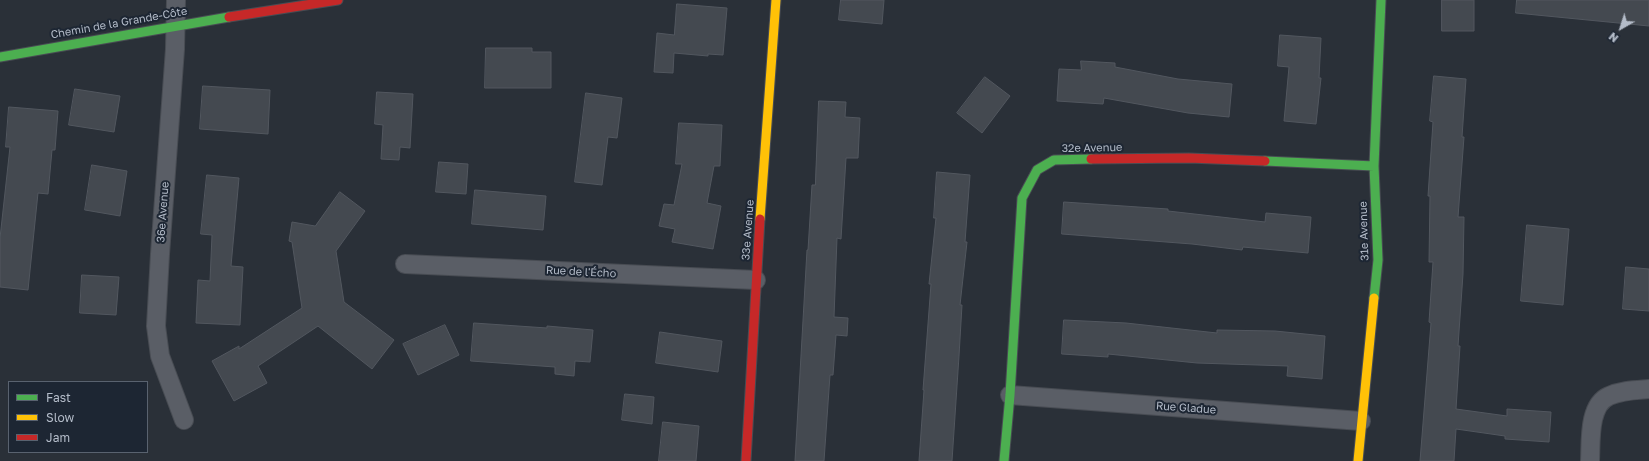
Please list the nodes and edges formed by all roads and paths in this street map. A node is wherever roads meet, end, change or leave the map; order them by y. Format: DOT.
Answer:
graph roads {
  1 [pos="176,0"];
  2 [pos="338,0"];
  3 [pos="776,0"];
  4 [pos="1381,0"];
  5 [pos="176,25"];
  6 [pos="0,57"];
  7 [pos="1374,166"];
  8 [pos="405,264"];
  9 [pos="756,280"];
  10 [pos="1649,389"];
  11 [pos="1010,395"];
  12 [pos="184,420"];
  13 [pos="1361,421"];
  14 [pos="746,461"];
  15 [pos="1004,461"];
  16 [pos="1358,461"];
  17 [pos="1590,461"];
  1 -- 5 [label="street, 36e Avenue"];
  2 -- 5 [label="street, Chemin de la Grande-Côte"];
  3 -- 9 [label="street, 33e Avenue"];
  4 -- 7 [label="street, 31e Avenue"];
  5 -- 6 [label="street, Chemin de la Grande-Côte"];
  5 -- 12 [label="street, 36e Avenue"];
  7 -- 11 [label="street, 32e Avenue"];
  7 -- 13 [label="street, 31e Avenue"];
  8 -- 9 [label="street, Rue de l'Écho"];
  9 -- 14 [label="street, 33e Avenue"];
  10 -- 17 [label="street"];
  11 -- 13 [label="street, Rue Gladue"];
  11 -- 15 [label="street, 32e Avenue"];
  13 -- 16 [label="street, 31e Avenue"];
}
